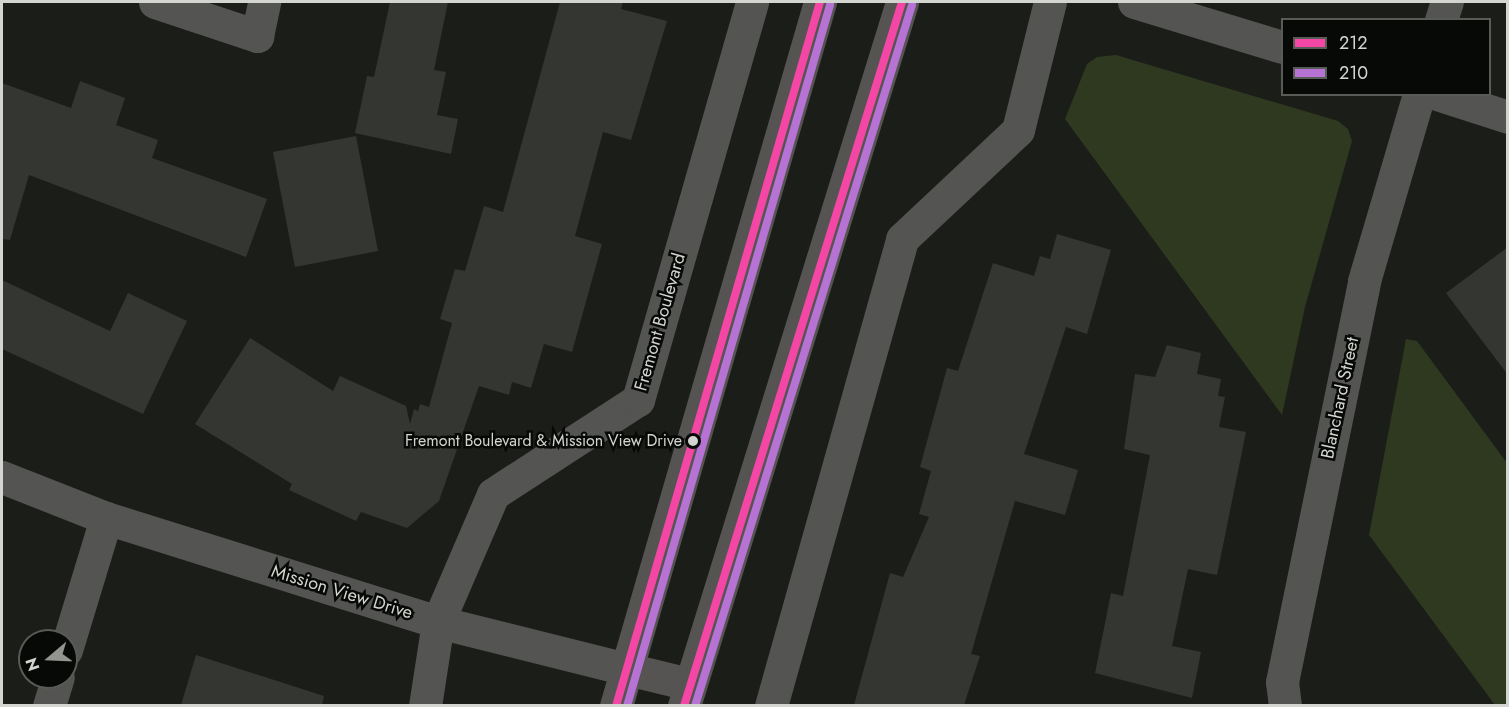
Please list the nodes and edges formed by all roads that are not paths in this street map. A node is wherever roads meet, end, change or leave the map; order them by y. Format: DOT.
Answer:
graph roads {
  1 [pos="155,2"];
  2 [pos="264,2"];
  3 [pos="753,2"];
  4 [pos="820,2"];
  5 [pos="902,2"];
  6 [pos="1050,2"];
  7 [pos="1134,2"];
  8 [pos="1447,2"];
  9 [pos="1442,18"];
  10 [pos="1281,48"];
  11 [pos="1418,96"];
  12 [pos="1443,96"];
  13 [pos="1508,117"];
  14 [pos="2,477"];
  15 [pos="106,518"];
  16 [pos="438,622"];
  17 [pos="72,629"];
  18 [pos="623,668"];
  19 [pos="54,689"];
  20 [pos="687,695"];
  21 [pos="49,705"];
  22 [pos="425,705"];
  23 [pos="616,705"];
  24 [pos="771,705"];
  25 [pos="1285,705"];
  1 -- 2 [label="street"];
  3 -- 16 [label="street, Fremont Boulevard"];
  4 -- 18 [label="main road"];
  5 -- 20 [label="main road"];
  6 -- 24 [label="street"];
  7 -- 10 [label="street"];
  8 -- 9 [label="street"];
  11 -- 25 [label="street, Blanchard Street"];
  12 -- 13 [label="street"];
  14 -- 15 [label="street, Mission View Drive"];
  15 -- 16 [label="street, Mission View Drive"];
  15 -- 17 [label="street"];
  16 -- 18 [label="street, Mission View Drive"];
  16 -- 22 [label="street, Fremont Boulevard"];
  18 -- 20 [label="main road, Mission View Drive"];
  18 -- 23 [label="main road"];
  19 -- 21 [label="street"];
}
